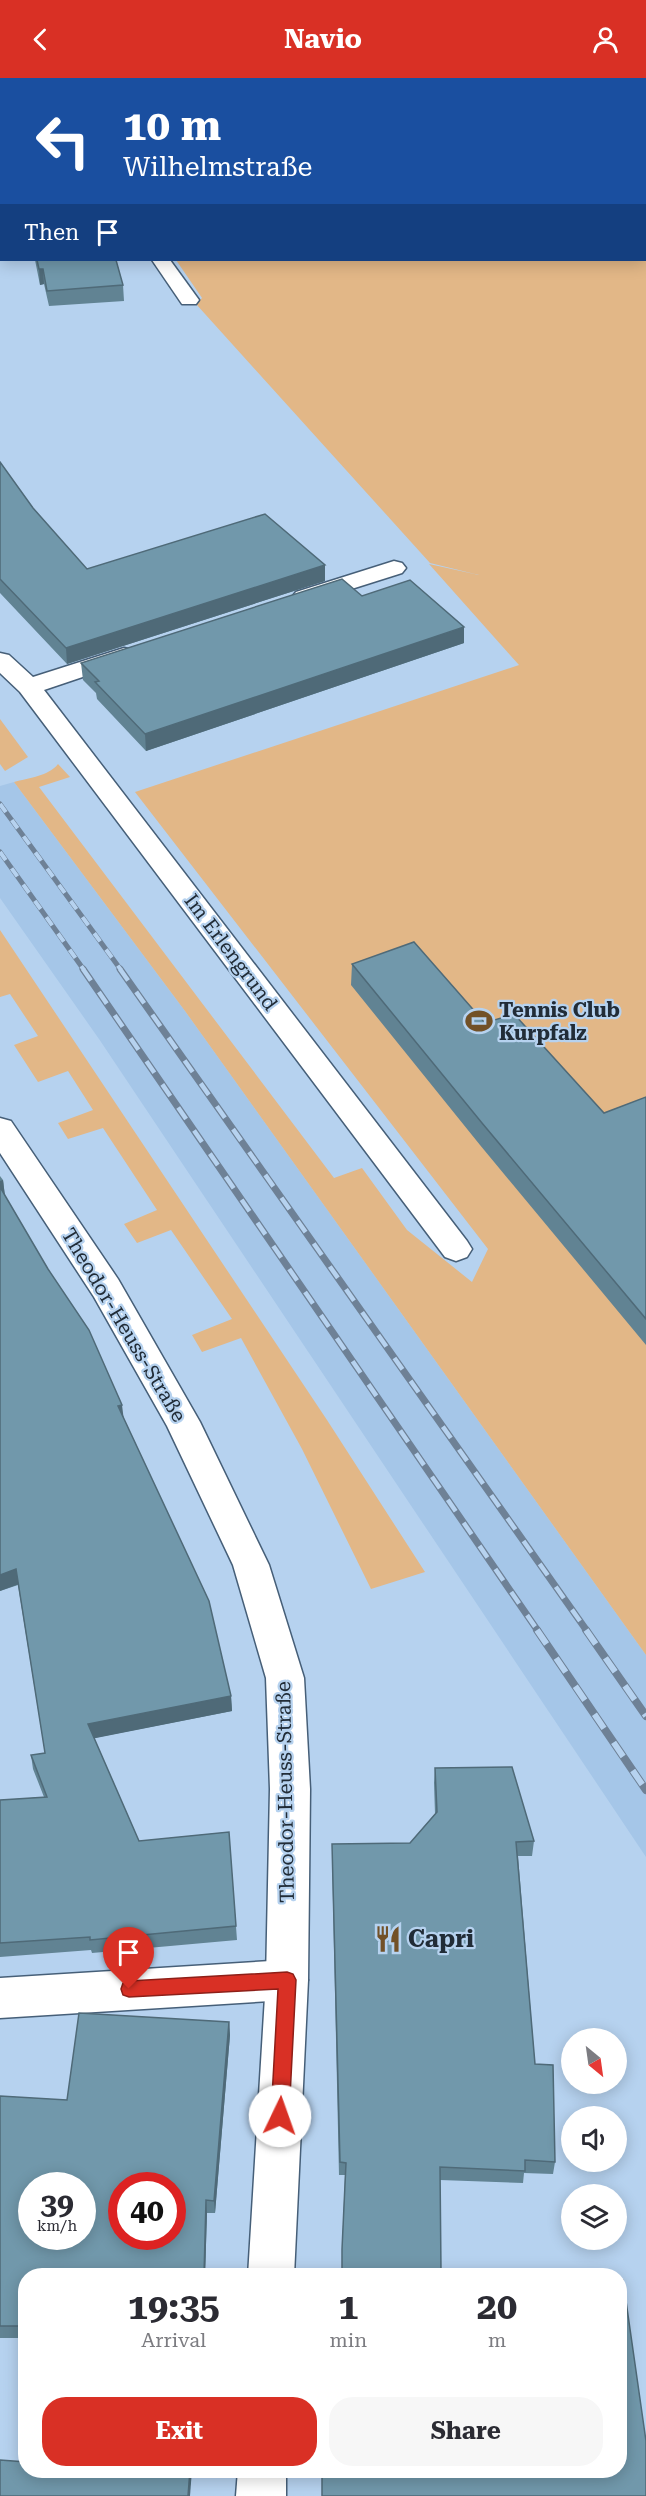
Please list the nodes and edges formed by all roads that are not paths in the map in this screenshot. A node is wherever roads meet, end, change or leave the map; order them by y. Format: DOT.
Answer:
graph roads {
  1 [pos="162,261"];
  2 [pos="189,300"];
  3 [pos="394,568"];
  4 [pos="284,603"];
  5 [pos="140,650"];
  6 [pos="0,660"];
  7 [pos="29,687"];
  8 [pos="0,1129"];
  9 [pos="456,1249"];
  10 [pos="287,1980"];
  11 [pos="0,1998"];
  12 [pos="272,2268"];
  13 [pos="262,2478"];
  14 [pos="261,2496"];
  1 -- 2 [label="street"];
  3 -- 4 [label="street"];
  5 -- 7 [label="street"];
  6 -- 7 [label="street, Im Erlengrund"];
  7 -- 9 [label="street, Im Erlengrund"];
  8 -- 10 [label="street, Theodor-Heuss-Straße"];
  10 -- 11 [label="street"];
  10 -- 12 [label="street, Theodor-Heuss-Straße"];
  13 -- 14 [label="street"];
}
